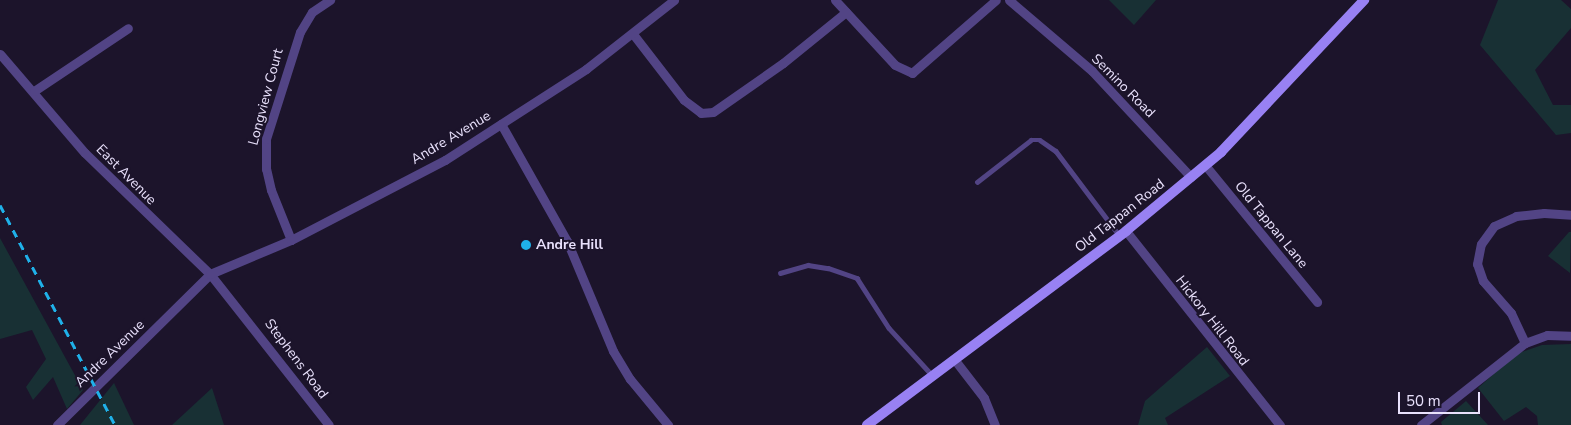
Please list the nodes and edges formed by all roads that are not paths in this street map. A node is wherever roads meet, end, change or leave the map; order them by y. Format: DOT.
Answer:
graph roads {
  1 [pos="330,0"];
  2 [pos="674,0"];
  3 [pos="835,0"];
  4 [pos="996,0"];
  5 [pos="1009,0"];
  6 [pos="1364,0"];
  7 [pos="846,12"];
  8 [pos="128,28"];
  9 [pos="633,34"];
  10 [pos="0,54"];
  11 [pos="34,91"];
  12 [pos="501,124"];
  13 [pos="1205,166"];
  14 [pos="1191,177"];
  15 [pos="977,182"];
  16 [pos="1571,215"];
  17 [pos="1123,233"];
  18 [pos="291,240"];
  19 [pos="780,273"];
  20 [pos="210,274"];
  21 [pos="1317,302"];
  22 [pos="241,310"];
  23 [pos="1571,336"];
  24 [pos="1525,343"];
  25 [pos="954,359"];
  26 [pos="932,375"];
  27 [pos="58,425"];
  28 [pos="329,425"];
  29 [pos="668,425"];
  30 [pos="867,425"];
  31 [pos="995,425"];
  32 [pos="1280,425"];
  33 [pos="1421,425"];
  1 -- 18 [label="street, Longview Court"];
  2 -- 9 [label="street"];
  3 -- 7 [label="street"];
  4 -- 7 [label="street"];
  5 -- 14 [label="street, Semino Road"];
  6 -- 13 [label="main road, Old Tappan Road"];
  7 -- 9 [label="street"];
  8 -- 11 [label="street"];
  9 -- 12 [label="street, Andre Avenue"];
  10 -- 11 [label="street, East Avenue"];
  11 -- 20 [label="street, East Avenue"];
  12 -- 18 [label="street, Andre Avenue"];
  12 -- 29 [label="street"];
  13 -- 14 [label="main road, Old Tappan Road"];
  13 -- 21 [label="street, Old Tappan Lane"];
  14 -- 17 [label="main road, Old Tappan Road"];
  15 -- 17 [label="lane"];
  16 -- 24 [label="street"];
  17 -- 25 [label="main road, Old Tappan Road"];
  17 -- 32 [label="street, Hickory Hill Road"];
  18 -- 20 [label="street, Andre Avenue"];
  19 -- 26 [label="lane"];
  20 -- 22 [label="street, East Avenue"];
  20 -- 27 [label="street, Andre Avenue"];
  22 -- 28 [label="street, Stephens Road"];
  23 -- 24 [label="street"];
  24 -- 33 [label="street"];
  25 -- 26 [label="main road, Old Tappan Road"];
  25 -- 31 [label="street"];
  26 -- 30 [label="main road, Old Tappan Road"];
}
